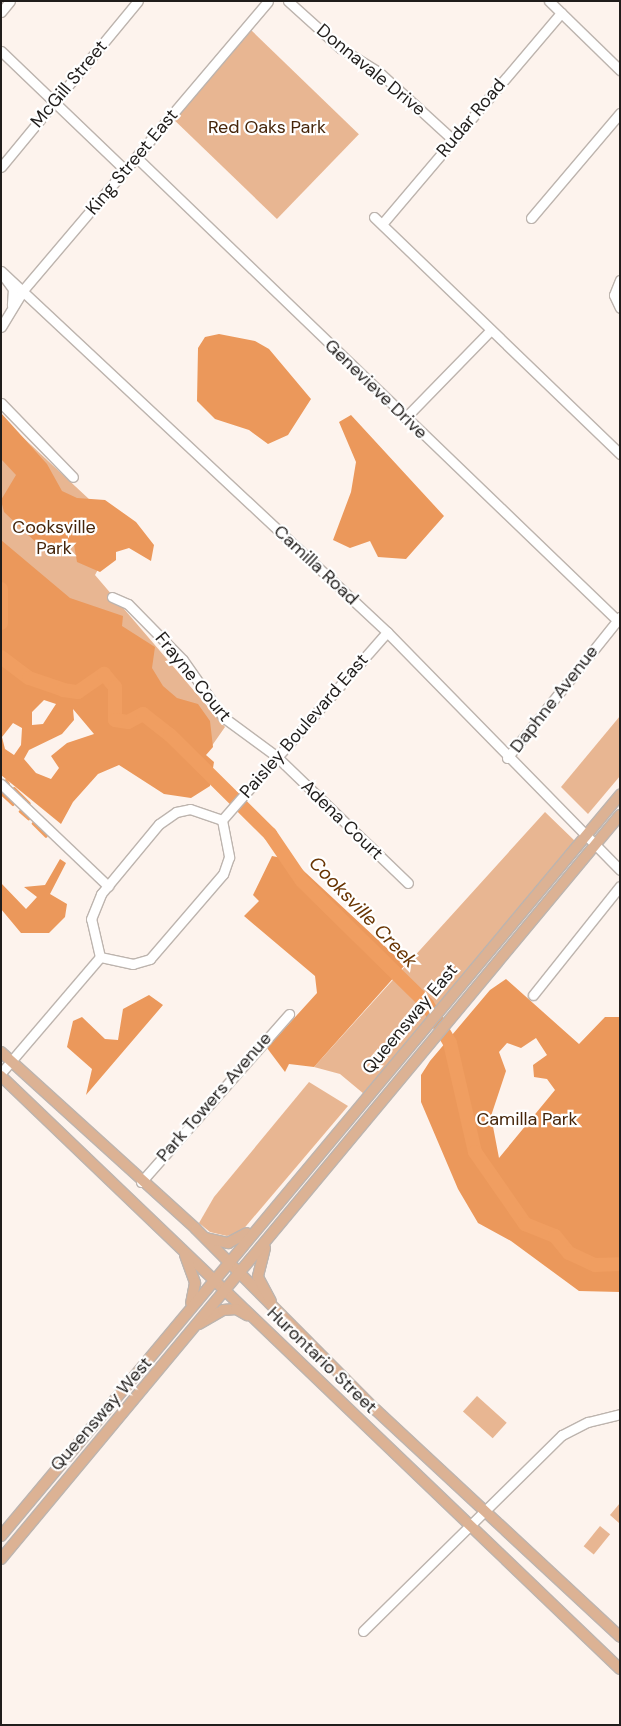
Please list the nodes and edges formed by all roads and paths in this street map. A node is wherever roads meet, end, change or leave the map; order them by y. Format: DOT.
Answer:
graph roads {
  1 [pos="10,1"];
  2 [pos="138,1"];
  3 [pos="268,1"];
  4 [pos="288,1"];
  5 [pos="549,1"];
  6 [pos="1,12"];
  7 [pos="561,13"];
  8 [pos="1,51"];
  9 [pos="620,70"];
  10 [pos="54,102"];
  11 [pos="620,112"];
  12 [pos="453,140"];
  13 [pos="136,157"];
  14 [pos="1,166"];
  15 [pos="125,170"];
  16 [pos="374,217"];
  17 [pos="531,218"];
  18 [pos="382,224"];
  19 [pos="1,273"];
  20 [pos="620,280"];
  21 [pos="24,290"];
  22 [pos="620,308"];
  23 [pos="8,318"];
  24 [pos="1,327"];
  25 [pos="491,330"];
  26 [pos="1,403"];
  27 [pos="406,418"];
  28 [pos="620,454"];
  29 [pos="73,477"];
  30 [pos="112,597"];
  31 [pos="618,619"];
  32 [pos="387,632"];
  33 [pos="276,756"];
  34 [pos="507,758"];
  35 [pos="1,784"];
  36 [pos="620,795"];
  37 [pos="620,815"];
  38 [pos="225,817"];
  39 [pos="585,836"];
  40 [pos="595,845"];
  41 [pos="620,870"];
  42 [pos="408,883"];
  43 [pos="108,886"];
  44 [pos="620,886"];
  45 [pos="100,958"];
  46 [pos="533,995"];
  47 [pos="289,1014"];
  48 [pos="1,1052"];
  49 [pos="12,1062"];
  50 [pos="1,1074"];
  51 [pos="141,1182"];
  52 [pos="270,1212"];
  53 [pos="196,1229"];
  54 [pos="269,1238"];
  55 [pos="183,1249"];
  56 [pos="227,1264"];
  57 [pos="237,1274"];
  58 [pos="214,1280"];
  59 [pos="224,1290"];
  60 [pos="188,1311"];
  61 [pos="280,1315"];
  62 [pos="256,1320"];
  63 [pos="192,1329"];
  64 [pos="620,1414"];
  65 [pos="483,1512"];
  66 [pos="470,1523"];
  67 [pos="1,1536"];
  68 [pos="1,1559"];
  69 [pos="363,1631"];
  70 [pos="620,1637"];
  71 [pos="620,1669"];
  1 -- 6 [label="street"];
  2 -- 10 [label="street, McGill Street"];
  3 -- 13 [label="street, King Street East"];
  4 -- 12 [label="street, Donnavale Drive"];
  5 -- 7 [label="street"];
  7 -- 9 [label="street"];
  7 -- 12 [label="street, Rudar Road"];
  8 -- 10 [label="street"];
  10 -- 14 [label="street, McGill Street"];
  10 -- 15 [label="street"];
  11 -- 17 [label="street"];
  12 -- 18 [label="street, Rudar Road"];
  13 -- 15 [label="street, King Street East"];
  13 -- 27 [label="street, Genevieve Drive"];
  15 -- 21 [label="street, King Street East"];
  16 -- 18 [label="street"];
  18 -- 25 [label="street"];
  19 -- 21 [label="street, Camilla Road"];
  19 -- 23 [label="street"];
  20 -- 22 [label="street"];
  21 -- 23 [label="street, King Street East"];
  21 -- 32 [label="street, Camilla Road"];
  23 -- 24 [label="street, King Street East"];
  25 -- 27 [label="street"];
  25 -- 28 [label="street"];
  26 -- 29 [label="street"];
  27 -- 31 [label="street, Genevieve Drive"];
  30 -- 33 [label="street, Frayne Court"];
  31 -- 34 [label="street, Daphne Avenue"];
  32 -- 33 [label="street, Paisley Boulevard East"];
  32 -- 34 [label="street, Camilla Road"];
  33 -- 38 [label="street, Paisley Boulevard East"];
  33 -- 42 [label="street, Adena Court"];
  34 -- 39 [label="street, Camilla Road"];
  35 -- 43 [label="street"];
  36 -- 39 [label="main road, Queensway East"];
  37 -- 40 [label="main road, Queensway East"];
  38 -- 43 [label="street"];
  38 -- 45 [label="street"];
  39 -- 40 [label="street, Camilla Road"];
  39 -- 52 [label="main road, Queensway East"];
  40 -- 41 [label="street, Camilla Road"];
  40 -- 54 [label="main road, Queensway East"];
  43 -- 45 [label="street"];
  44 -- 46 [label="street"];
  45 -- 49 [label="street"];
  47 -- 51 [label="street, Park Towers Avenue"];
  48 -- 49 [label="main road, Hurontario Street"];
  49 -- 50 [label="street"];
  49 -- 51 [label="main road, Hurontario Street"];
  50 -- 55 [label="main road, Hurontario Street"];
  51 -- 53 [label="main road, Hurontario Street"];
  52 -- 53 [label="main road"];
  52 -- 56 [label="main road, Queensway East"];
  53 -- 56 [label="main road, Hurontario Street"];
  54 -- 57 [label="main road, Queensway East"];
  54 -- 61 [label="main road"];
  55 -- 58 [label="main road, Hurontario Street"];
  55 -- 60 [label="main road"];
  56 -- 57 [label="main road, Hurontario Street"];
  56 -- 58 [label="main road, Queensway East"];
  57 -- 59 [label="main road, Queensway East"];
  57 -- 61 [label="main road, Hurontario Street"];
  58 -- 59 [label="main road, Hurontario Street"];
  58 -- 60 [label="main road, Queensway West"];
  59 -- 62 [label="main road, Hurontario Street"];
  59 -- 63 [label="main road, Queensway West"];
  60 -- 67 [label="main road, Queensway West"];
  61 -- 65 [label="main road, Hurontario Street"];
  62 -- 63 [label="main road"];
  62 -- 66 [label="main road, Hurontario Street"];
  63 -- 68 [label="main road, Queensway West"];
  64 -- 65 [label="street"];
  65 -- 66 [label="street"];
  65 -- 70 [label="main road, Hurontario Street"];
  66 -- 69 [label="street"];
  66 -- 71 [label="main road, Hurontario Street"];
}
